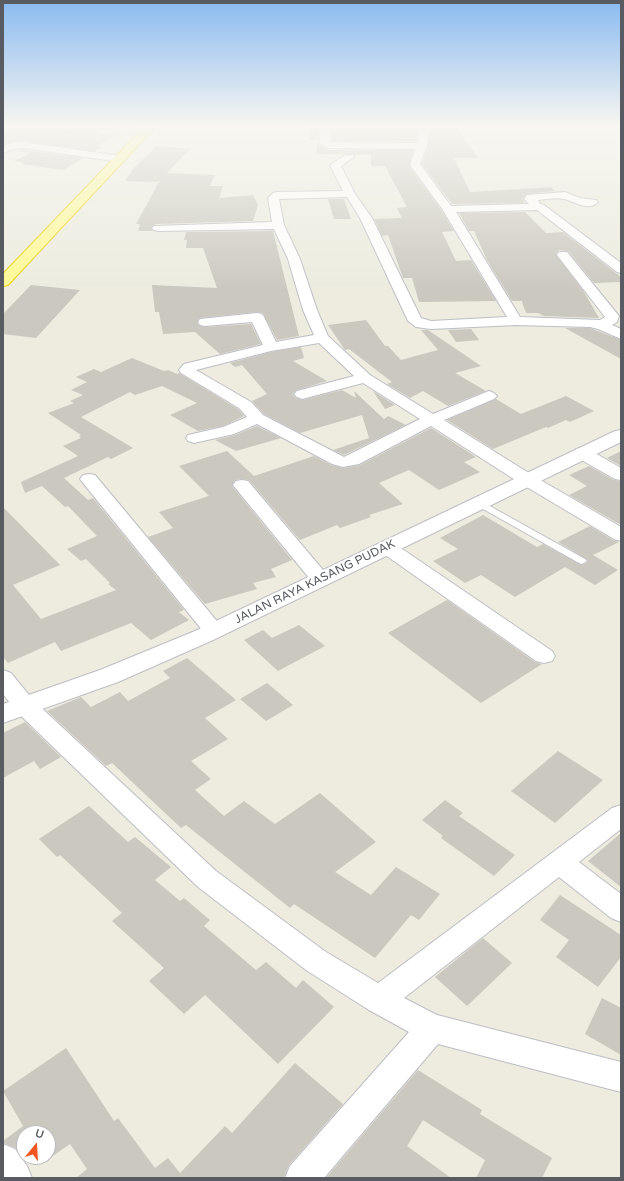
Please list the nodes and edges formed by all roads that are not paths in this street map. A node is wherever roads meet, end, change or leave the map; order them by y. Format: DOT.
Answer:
graph roads {
  1 [pos="101,180"];
  2 [pos="343,180"];
  3 [pos="426,180"];
  4 [pos="350,194"];
  5 [pos="592,202"];
  6 [pos="540,207"];
  7 [pos="448,209"];
  8 [pos="278,225"];
  9 [pos="158,228"];
  10 [pos="563,255"];
  11 [pos="621,268"];
  12 [pos="3,282"];
  13 [pos="516,320"];
  14 [pos="205,322"];
  15 [pos="602,325"];
  16 [pos="621,335"];
  17 [pos="322,338"];
  18 [pos="272,347"];
  19 [pos="365,378"];
  20 [pos="302,394"];
  21 [pos="490,396"];
  22 [pos="257,418"];
  23 [pos="431,420"];
  24 [pos="621,435"];
  25 [pos="194,438"];
  26 [pos="582,453"];
  27 [pos="621,475"];
  28 [pos="89,479"];
  29 [pos="526,480"];
  30 [pos="242,485"];
  31 [pos="479,503"];
  32 [pos="621,535"];
  33 [pos="388,548"];
  34 [pos="582,561"];
  35 [pos="320,580"];
  36 [pos="214,631"];
  37 [pos="544,656"];
  38 [pos="3,678"];
  39 [pos="14,710"];
  40 [pos="621,815"];
  41 [pos="559,862"];
  42 [pos="621,910"];
  43 [pos="379,1000"];
  44 [pos="432,1028"];
  45 [pos="621,1077"];
  46 [pos="3,1161"];
  47 [pos="15,1178"];
  48 [pos="302,1178"];
  1 -- 12 [label="highway"];
  2 -- 4 [label="street"];
  3 -- 7 [label="street"];
  4 -- 8 [label="street"];
  4 -- 13 [label="street"];
  5 -- 6 [label="street"];
  6 -- 7 [label="street"];
  6 -- 11 [label="street"];
  7 -- 13 [label="street"];
  8 -- 9 [label="street"];
  8 -- 17 [label="street"];
  10 -- 15 [label="street"];
  13 -- 15 [label="street"];
  14 -- 18 [label="street"];
  15 -- 16 [label="street"];
  17 -- 18 [label="street"];
  17 -- 19 [label="street"];
  18 -- 22 [label="street"];
  19 -- 20 [label="street"];
  19 -- 23 [label="street"];
  21 -- 23 [label="street"];
  22 -- 23 [label="street"];
  22 -- 25 [label="street"];
  23 -- 29 [label="street"];
  24 -- 26 [label="street, JALAN RAYA KASANG PUDAK"];
  26 -- 27 [label="street"];
  26 -- 29 [label="street, JALAN RAYA KASANG PUDAK"];
  28 -- 36 [label="street"];
  29 -- 31 [label="street, JALAN RAYA KASANG PUDAK"];
  29 -- 32 [label="street"];
  30 -- 35 [label="street"];
  31 -- 33 [label="street, JALAN RAYA KASANG PUDAK"];
  31 -- 34 [label="lane"];
  33 -- 35 [label="street, JALAN RAYA KASANG PUDAK"];
  33 -- 37 [label="street"];
  35 -- 36 [label="street, JALAN RAYA KASANG PUDAK"];
  36 -- 39 [label="street, JALAN RAYA KASANG PUDAK"];
  38 -- 39 [label="street"];
  39 -- 43 [label="street"];
  40 -- 41 [label="street"];
  41 -- 42 [label="street"];
  41 -- 43 [label="street"];
  43 -- 44 [label="street"];
  44 -- 45 [label="street"];
  44 -- 48 [label="street"];
  46 -- 47 [label="street"];
}
